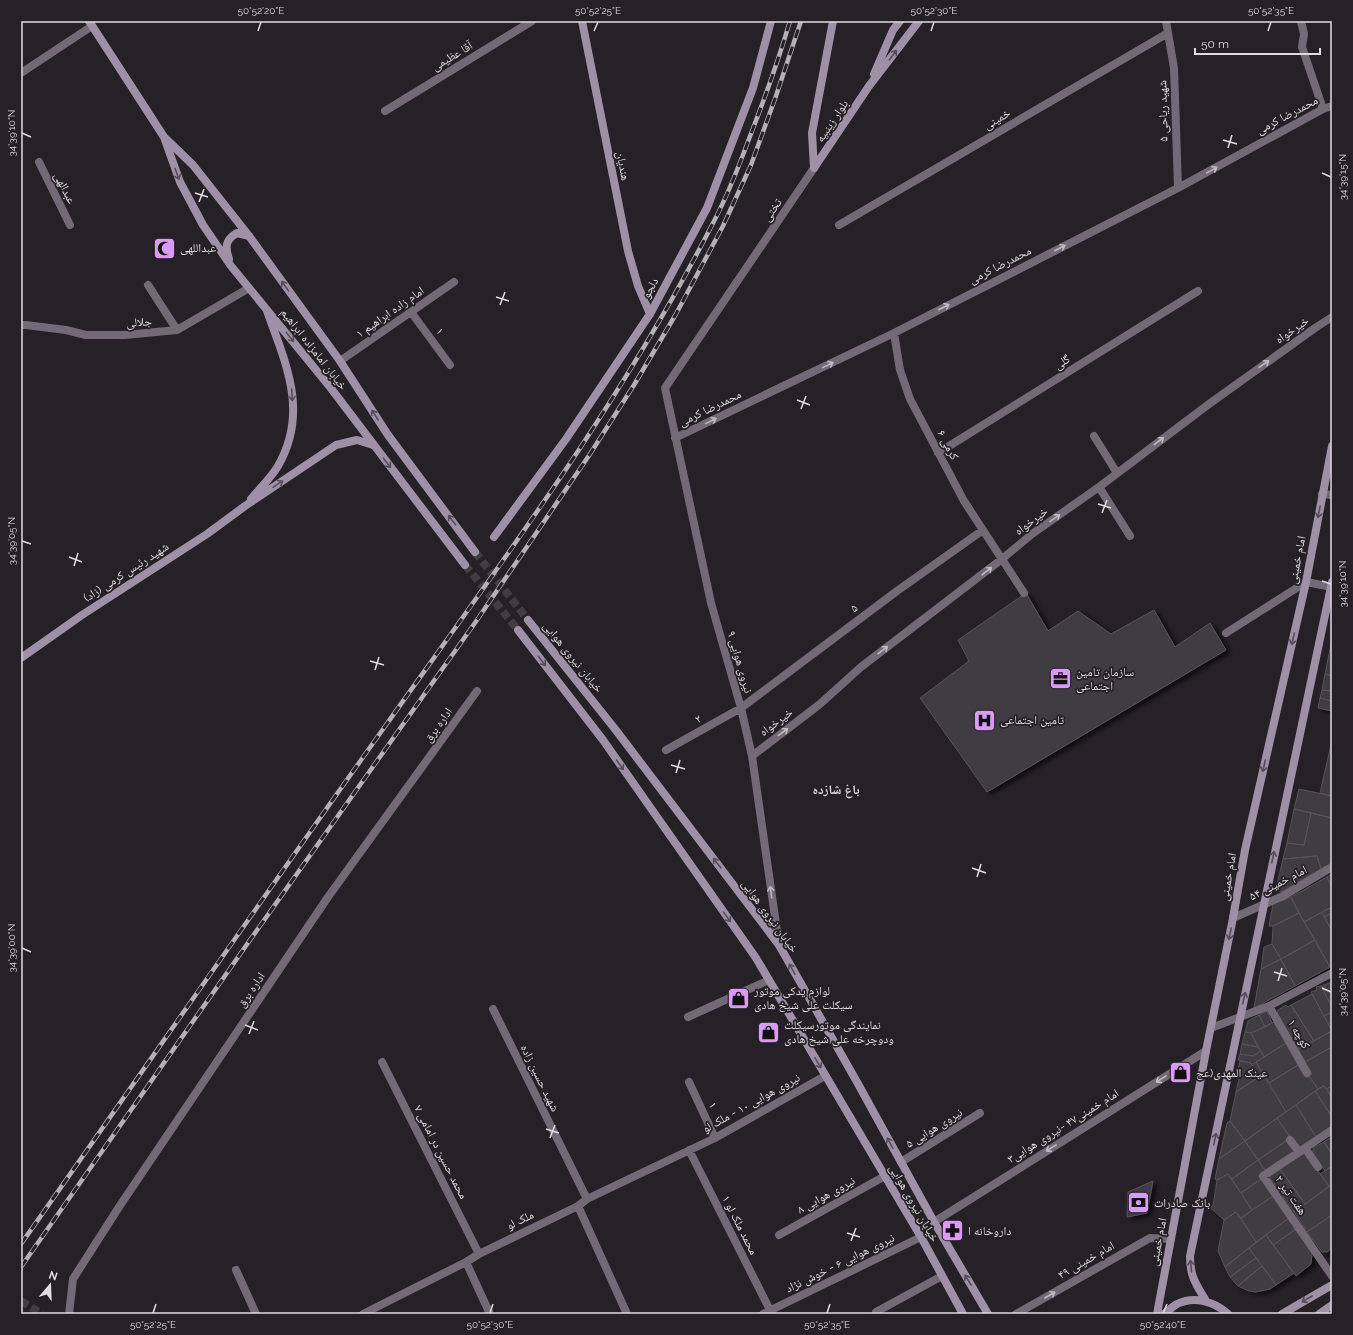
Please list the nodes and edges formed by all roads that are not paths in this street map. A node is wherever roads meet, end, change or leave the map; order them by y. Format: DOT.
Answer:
graph roads {
  1 [pos="532,21"];
  2 [pos="582,21"];
  3 [pos="771,21"];
  4 [pos="832,21"];
  5 [pos="900,21"];
  6 [pos="919,21"];
  7 [pos="1166,21"];
  8 [pos="1301,21"];
  9 [pos="91,24"];
  10 [pos="1168,33"];
  11 [pos="21,73"];
  12 [pos="869,86"];
  13 [pos="1332,106"];
  14 [pos="1323,109"];
  15 [pos="385,111"];
  16 [pos="164,137"];
  17 [pos="39,162"];
  18 [pos="814,168"];
  19 [pos="1178,188"];
  20 [pos="70,225"];
  21 [pos="839,226"];
  22 [pos="248,236"];
  23 [pos="231,266"];
  24 [pos="454,282"];
  25 [pos="148,285"];
  26 [pos="248,288"];
  27 [pos="1198,291"];
  28 [pos="264,305"];
  29 [pos="411,312"];
  30 [pos="650,314"];
  31 [pos="1332,317"];
  32 [pos="21,325"];
  33 [pos="176,330"];
  34 [pos="894,333"];
  35 [pos="340,361"];
  36 [pos="450,365"];
  37 [pos="665,388"];
  38 [pos="1094,436"];
  39 [pos="675,438"];
  40 [pos="373,445"];
  41 [pos="1332,446"];
  42 [pos="938,453"];
  43 [pos="1117,473"];
  44 [pos="1099,487"];
  45 [pos="1322,494"];
  46 [pos="1332,495"];
  47 [pos="245,506"];
  48 [pos="983,530"];
  49 [pos="1130,536"];
  50 [pos="494,537"];
  51 [pos="475,552"];
  52 [pos="1002,559"];
  53 [pos="464,565"];
  54 [pos="1306,582"];
  55 [pos="1332,585"];
  56 [pos="1024,593"];
  57 [pos="528,620"];
  58 [pos="518,630"];
  59 [pos="1226,633"];
  60 [pos="21,658"];
  61 [pos="478,691"];
  62 [pos="741,708"];
  63 [pos="666,750"];
  64 [pos="752,756"];
  65 [pos="1332,867"];
  66 [pos="1263,904"];
  67 [pos="1233,918"];
  68 [pos="778,945"];
  69 [pos="1332,973"];
  70 [pos="769,980"];
  71 [pos="1269,1006"];
  72 [pos="493,1010"];
  73 [pos="688,1017"];
  74 [pos="1240,1017"];
  75 [pos="1211,1028"];
  76 [pos="1206,1051"];
  77 [pos="382,1062"];
  78 [pos="1307,1073"];
  79 [pos="825,1076"];
  80 [pos="689,1082"];
  81 [pos="980,1114"];
  82 [pos="1332,1130"];
  83 [pos="715,1138"];
  84 [pos="1290,1140"];
  85 [pos="689,1150"];
  86 [pos="1302,1150"];
  87 [pos="901,1162"];
  88 [pos="1318,1167"];
  89 [pos="885,1176"];
  90 [pos="587,1199"];
  91 [pos="578,1206"];
  92 [pos="934,1222"];
  93 [pos="779,1235"];
  94 [pos="921,1237"];
  95 [pos="1171,1239"];
  96 [pos="479,1254"];
  97 [pos="466,1262"];
  98 [pos="236,1270"];
  99 [pos="942,1276"];
  100 [pos="1332,1276"];
  101 [pos="1332,1285"];
  102 [pos="1206,1301"];
  103 [pos="1332,1305"];
  104 [pos="876,1312"];
  105 [pos="768,1313"];
  106 [pos="1321,1313"];
  107 [pos="69,1314"];
  108 [pos="256,1314"];
  109 [pos="363,1314"];
  110 [pos="490,1314"];
  111 [pos="627,1314"];
  112 [pos="963,1314"];
  113 [pos="988,1314"];
  114 [pos="1016,1314"];
  115 [pos="1157,1314"];
  116 [pos="1164,1314"];
  117 [pos="1228,1314"];
  118 [pos="1282,1314"];
  1 -- 15 [label="street, آقا عظیمی"];
  2 -- 30 [label="main road, هندیان"];
  3 -- 30 [label="main road, دلجو"];
  4 -- 18 [label="main road"];
  5 -- 12 [label="main road, بلوار زینبیه"];
  12 -- 6 [label="main road, بلوار زینبیه, one-way"];
  7 -- 10 [label="street, ۵ شهید ریاحی"];
  8 -- 14 [label="street"];
  9 -- 11 [label="street"];
  9 -- 16 [label="main road, خیابان امامزاده ابراهیم"];
  10 -- 19 [label="street, ۵ شهید ریاحی"];
  10 -- 21 [label="street, خمینی"];
  12 -- 18 [label="main road, بلوار زینبیه"];
  13 -- 14 [label="street, محمدرضا کرمی"];
  19 -- 14 [label="street, محمدرضا کرمی, one-way"];
  16 -- 22 [label="main road, خیابان امامزاده ابراهیم"];
  16 -- 23 [label="main road, خیابان امامزاده ابراهیم, one-way"];
  17 -- 20 [label="street, عبدالهی"];
  18 -- 37 [label="street, تختی"];
  34 -- 19 [label="street, محمدرضا کرمی, one-way"];
  22 -- 23 [label="main road"];
  35 -- 22 [label="main road, خیابان امامزاده ابراهیم, one-way"];
  23 -- 26 [label="main road, خیابان امامزاده ابراهیم"];
  24 -- 29 [label="street, امام زاده ابراهیم ۱"];
  25 -- 33 [label="street"];
  26 -- 28 [label="main road, خیابان امامزاده ابراهیم"];
  26 -- 33 [label="street, جلالی"];
  27 -- 42 [label="street, گلی"];
  28 -- 40 [label="main road, خیابان امامزاده ابراهیم, one-way"];
  28 -- 47 [label="main road, one-way"];
  29 -- 35 [label="street, امام زاده ابراهیم ۱"];
  29 -- 36 [label="street, ۱"];
  30 -- 50 [label="main road, دلجو"];
  43 -- 31 [label="street, خیرخواه, one-way"];
  32 -- 33 [label="street, جلالی"];
  39 -- 34 [label="street, محمدرضا کرمی, one-way"];
  34 -- 42 [label="street, کرمی ۶"];
  51 -- 35 [label="main road, خیابان امامزاده ابراهیم, one-way"];
  37 -- 39 [label="street, نیروی هوایی ۹"];
  38 -- 43 [label="street"];
  39 -- 62 [label="street, نیروی هوایی ۹"];
  47 -- 40 [label="main road, one-way"];
  40 -- 53 [label="main road, خیابان امامزاده ابراهیم, one-way"];
  41 -- 45 [label="main road, امام خمینی"];
  42 -- 48 [label="street, کرمی ۶"];
  43 -- 44 [label="street, خیرخواه"];
  44 -- 49 [label="street"];
  52 -- 44 [label="street, خیرخواه, one-way"];
  45 -- 46 [label="street"];
  45 -- 54 [label="main road, امام خمینی, one-way"];
  47 -- 60 [label="main road, شهید رئیس کرمی (زاد)"];
  48 -- 52 [label="street, کرمی ۶"];
  48 -- 62 [label="street, ۵"];
  52 -- 56 [label="street, کرمی ۶"];
  64 -- 52 [label="street, خیرخواه, one-way"];
  54 -- 55 [label="street"];
  54 -- 59 [label="street"];
  54 -- 67 [label="main road, امام خمینی, one-way"];
  66 -- 55 [label="main road, one-way"];
  68 -- 57 [label="main road, خیابان نیروی هوایی, one-way"];
  58 -- 70 [label="main road, خیابان نیروی هوایی, one-way"];
  61 -- 107 [label="street, اداره برق"];
  62 -- 63 [label="street, ۲"];
  62 -- 64 [label="street, نیروی هوایی ۹"];
  68 -- 64 [label="street, نیروی هوایی ۹, one-way"];
  65 -- 66 [label="street, امام خمینی ۵۴"];
  66 -- 67 [label="street, امام خمینی ۵۴"];
  74 -- 66 [label="main road, one-way"];
  67 -- 75 [label="main road, امام خمینی, one-way"];
  87 -- 68 [label="main road, خیابان نیروی هوایی, one-way"];
  69 -- 71 [label="street"];
  70 -- 73 [label="street"];
  70 -- 79 [label="main road, خیابان نیروی هوایی, one-way"];
  71 -- 74 [label="street"];
  71 -- 78 [label="street, کوچه ۱"];
  72 -- 90 [label="street, شهید حسین زاده"];
  74 -- 75 [label="street"];
  102 -- 74 [label="main road, one-way"];
  75 -- 76 [label="main road, امام خمینی"];
  76 -- 92 [label="street, امام خمینی۴۷ -نیروی هوایی۳, one-way"];
  76 -- 95 [label="main road, امام خمینی"];
  77 -- 96 [label="street, ۷ محمد حسین در امامی"];
  79 -- 83 [label="street, نیروی هوایی ۱۰ - ملک لو"];
  79 -- 89 [label="main road, خیابان نیروی هوایی"];
  80 -- 83 [label="street, ۱"];
  81 -- 87 [label="street, نیروی هوایی ۵"];
  82 -- 86 [label="street, هفت تیر ۲"];
  83 -- 85 [label="street, نیروی هوایی ۱۰ - ملک لو"];
  84 -- 86 [label="street"];
  85 -- 90 [label="street, ملک لو"];
  85 -- 105 [label="street, ۱ محمد ملک لو"];
  86 -- 88 [label="street"];
  86 -- 100 [label="street, هفت تیر ۲"];
  87 -- 92 [label="main road, خیابان نیروی هوایی"];
  89 -- 93 [label="street, نیروی هوایی ۸"];
  89 -- 94 [label="main road, خیابان نیروی هوایی"];
  90 -- 91 [label="street, ملک لو"];
  91 -- 96 [label="street, ملک لو"];
  91 -- 111 [label="street"];
  113 -- 92 [label="main road, خیابان نیروی هوایی, one-way"];
  94 -- 99 [label="main road, خیابان نیروی هوایی"];
  94 -- 105 [label="street, نیروی هوایی ۶ - خوش نژاد"];
  114 -- 95 [label="street, امام خمینی ۴۹, one-way"];
  95 -- 115 [label="main road, امام خمینی"];
  96 -- 97 [label="street, ملک لو"];
  97 -- 109 [label="street, ملک لو"];
  97 -- 110 [label="street"];
  98 -- 108 [label="street"];
  99 -- 104 [label="street"];
  99 -- 112 [label="main road, خیابان نیروی هوایی"];
  101 -- 118 [label="main road, one-way"];
  102 -- 116 [label="main road"];
  102 -- 117 [label="main road"];
  103 -- 106 [label="main road"];
}
